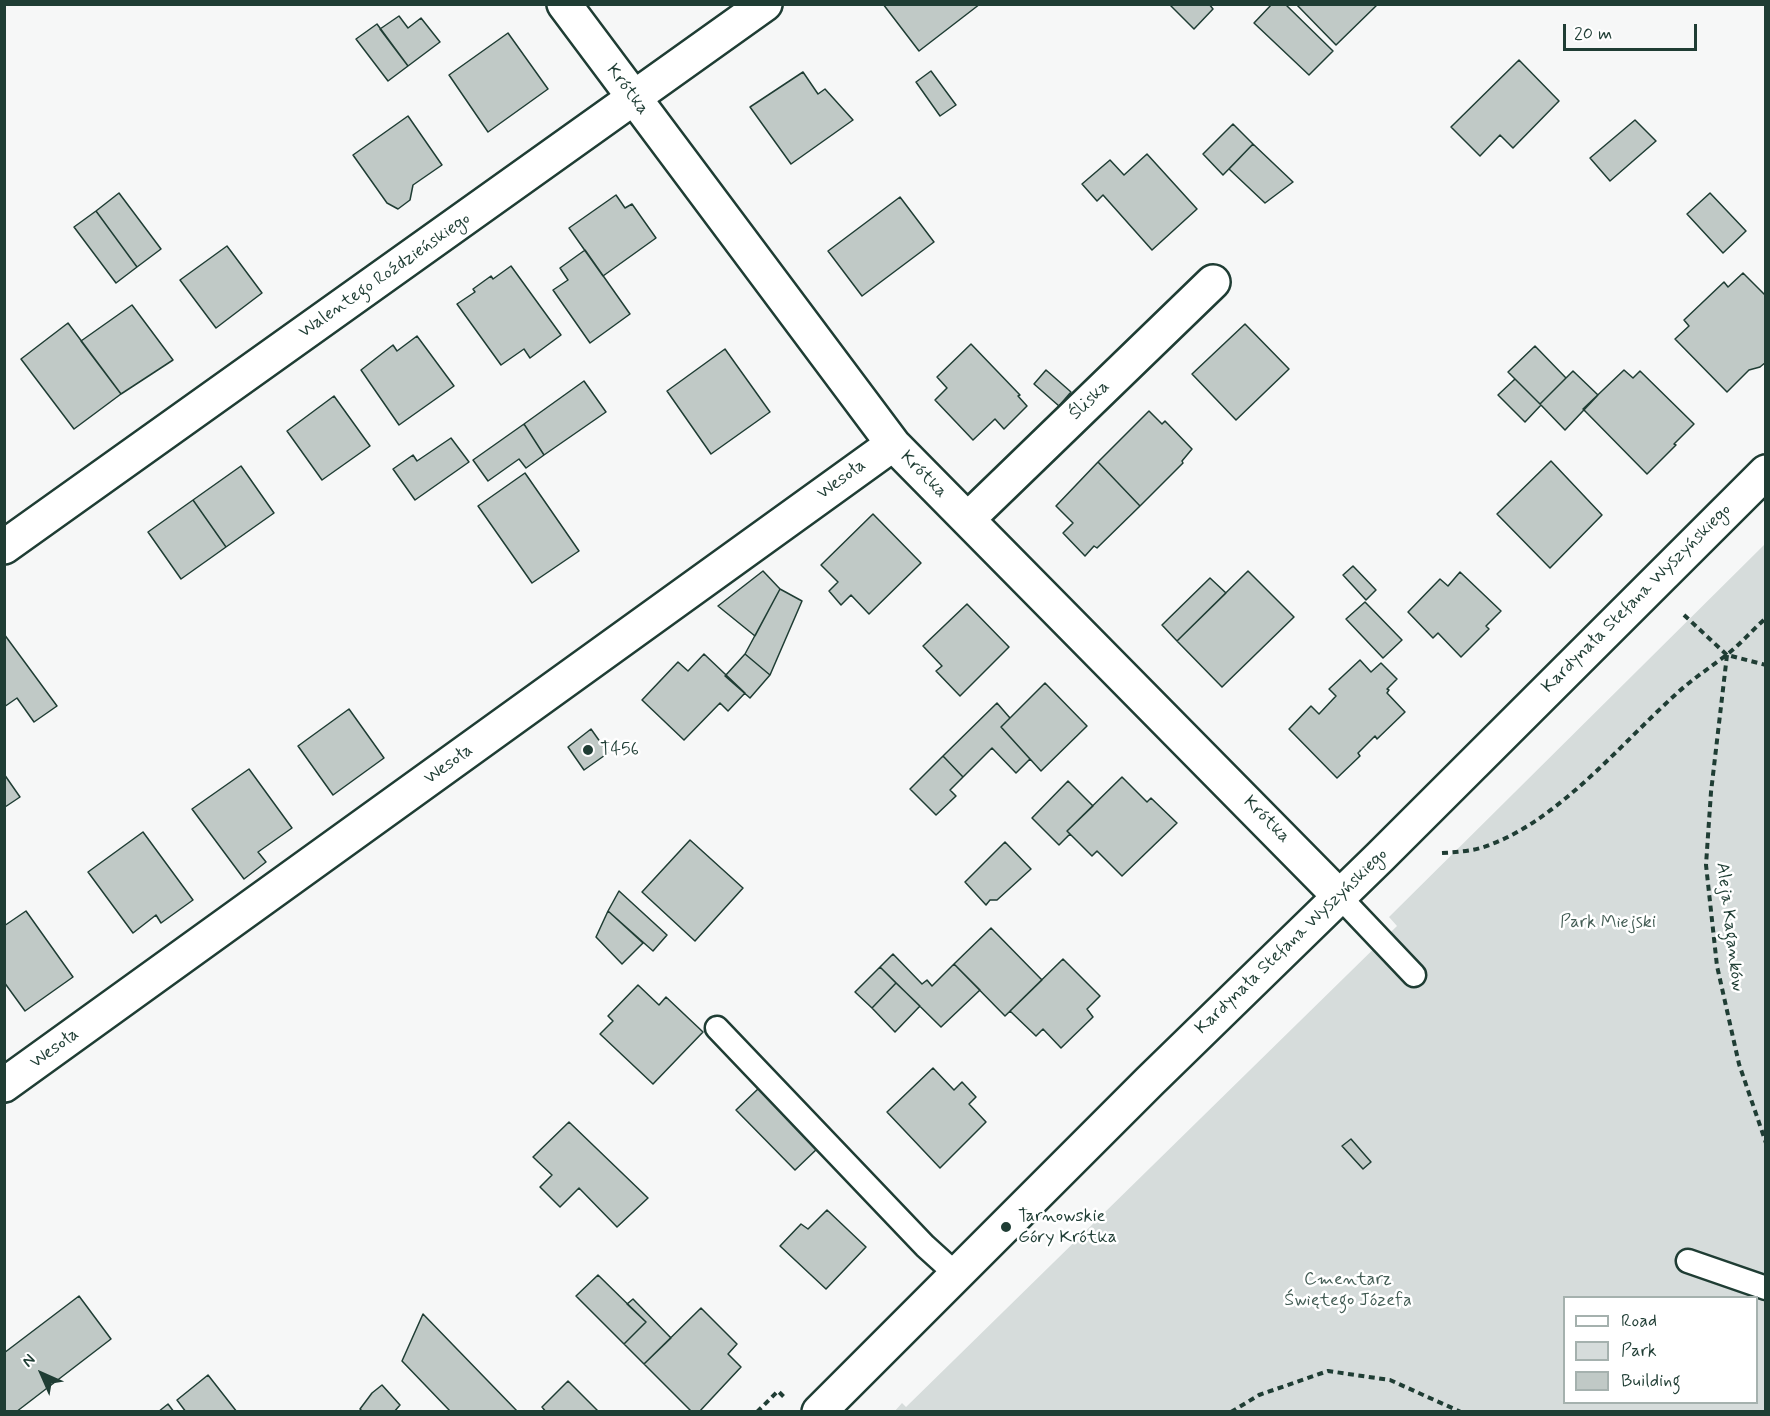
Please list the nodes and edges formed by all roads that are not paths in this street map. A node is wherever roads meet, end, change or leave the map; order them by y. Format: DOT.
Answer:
graph roads {
  1 [pos="564,4"];
  2 [pos="765,4"];
  3 [pos="634,99"];
  4 [pos="1213,282"];
  5 [pos="893,444"];
  6 [pos="1766,472"];
  7 [pos="968,519"];
  8 [pos="4,547"];
  9 [pos="1339,896"];
  10 [pos="1414,975"];
  11 [pos="717,1028"];
  12 [pos="4,1086"];
  13 [pos="1688,1261"];
  14 [pos="957,1275"];
  15 [pos="1766,1288"];
  16 [pos="819,1412"];
  1 -- 3 [label="street, Krótka"];
  2 -- 3 [label="street, Walentego Roździeńskiego"];
  3 -- 5 [label="street, Krótka"];
  3 -- 8 [label="street, Walentego Roździeńskiego"];
  4 -- 7 [label="street, Śliska"];
  5 -- 7 [label="street, Krótka"];
  5 -- 12 [label="street, Wesoła"];
  6 -- 9 [label="street, Kardynała Stefana Wyszyńskiego"];
  7 -- 9 [label="street, Krótka"];
  9 -- 10 [label="lane"];
  9 -- 14 [label="street, Kardynała Stefana Wyszyńskiego"];
  11 -- 14 [label="lane"];
  13 -- 15 [label="lane"];
  14 -- 16 [label="street, Kardynała Stefana Wyszyńskiego"];
}
